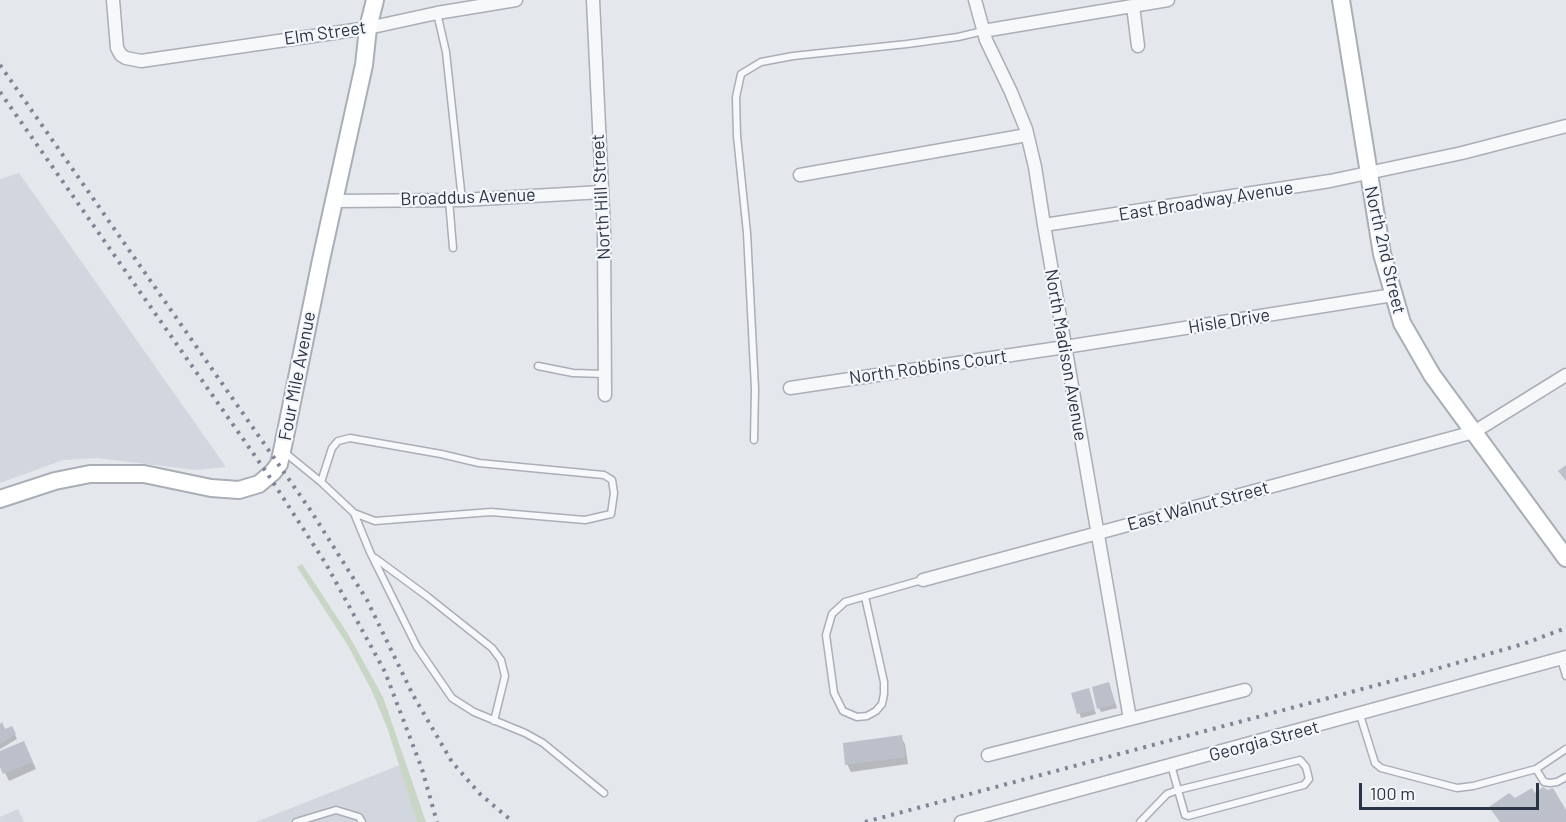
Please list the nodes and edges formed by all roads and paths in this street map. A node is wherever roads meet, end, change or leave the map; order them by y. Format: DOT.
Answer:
graph roads {
  1 [pos="113,0"];
  2 [pos="375,0"];
  3 [pos="516,0"];
  4 [pos="593,0"];
  5 [pos="975,0"];
  6 [pos="1168,0"];
  7 [pos="1341,0"];
  8 [pos="1133,6"];
  9 [pos="437,13"];
  10 [pos="368,28"];
  11 [pos="983,31"];
  12 [pos="1138,46"];
  13 [pos="1566,126"];
  14 [pos="1028,135"];
  15 [pos="1368,173"];
  16 [pos="800,176"];
  17 [pos="602,192"];
  18 [pos="455,199"];
  19 [pos="335,201"];
  20 [pos="1044,225"];
  21 [pos="453,248"];
  22 [pos="1393,295"];
  23 [pos="1065,347"];
  24 [pos="538,366"];
  25 [pos="605,374"];
  26 [pos="1566,375"];
  27 [pos="790,388"];
  28 [pos="605,395"];
  29 [pos="1474,432"];
  30 [pos="754,440"];
  31 [pos="282,451"];
  32 [pos="321,482"];
  33 [pos="0,499"];
  34 [pos="354,513"];
  35 [pos="1098,533"];
  36 [pos="372,556"];
  37 [pos="1566,558"];
  38 [pos="923,580"];
  39 [pos="865,597"];
  40 [pos="1564,658"];
  41 [pos="1566,676"];
  42 [pos="1245,690"];
  43 [pos="1360,715"];
  44 [pos="1130,719"];
  45 [pos="494,721"];
  46 [pos="1566,749"];
  47 [pos="988,755"];
  48 [pos="1171,765"];
  49 [pos="1536,769"];
  50 [pos="1566,777"];
  51 [pos="1178,790"];
  52 [pos="604,793"];
  53 [pos="296,822"];
  54 [pos="362,822"];
  55 [pos="961,822"];
  56 [pos="1140,822"];
  1 -- 10 [label="street, Elm Street"];
  2 -- 10 [label="street, Four Mile Avenue"];
  3 -- 9 [label="street, Elm Street"];
  4 -- 17 [label="street, North Hill Street"];
  5 -- 11 [label="street, North Madison Avenue"];
  6 -- 8 [label="street"];
  7 -- 15 [label="street, North 2nd Street"];
  8 -- 11 [label="street"];
  8 -- 12 [label="street"];
  9 -- 10 [label="street, Elm Street"];
  9 -- 18 [label="lane"];
  10 -- 19 [label="street, Four Mile Avenue"];
  11 -- 14 [label="street, North Madison Avenue"];
  11 -- 30 [label="lane"];
  13 -- 15 [label="street, East Broadway Avenue"];
  14 -- 16 [label="street"];
  14 -- 20 [label="street, North Madison Avenue"];
  15 -- 20 [label="street, East Broadway Avenue"];
  15 -- 22 [label="street, North 2nd Street"];
  17 -- 18 [label="street, Broaddus Avenue"];
  17 -- 25 [label="street, North Hill Street"];
  18 -- 19 [label="street, Broaddus Avenue"];
  18 -- 21 [label="lane"];
  19 -- 31 [label="street, Four Mile Avenue"];
  20 -- 23 [label="street, North Madison Avenue"];
  22 -- 23 [label="street, Hisle Drive"];
  22 -- 29 [label="street, North 2nd Street"];
  23 -- 27 [label="street, North Robbins Court"];
  23 -- 35 [label="street, North Madison Avenue"];
  24 -- 25 [label="lane"];
  25 -- 28 [label="street, North Hill Street"];
  26 -- 29 [label="street, East Walnut Street"];
  29 -- 35 [label="street, East Walnut Street"];
  29 -- 37 [label="street, North 2nd Street"];
  31 -- 32 [label="lane"];
  31 -- 33 [label="street, Four Mile Avenue"];
  32 -- 34 [label="lane"];
  32 -- 34 [label="lane"];
  34 -- 36 [label="lane"];
  35 -- 38 [label="street, East Walnut Street"];
  35 -- 44 [label="street, North Madison Avenue"];
  36 -- 45 [label="lane"];
  36 -- 45 [label="lane"];
  38 -- 39 [label="lane"];
  39 -- 39 [label="lane"];
  40 -- 41 [label="lane"];
  40 -- 43 [label="street, Georgia Street"];
  42 -- 44 [label="street"];
  43 -- 48 [label="street, Georgia Street"];
  43 -- 49 [label="lane"];
  44 -- 47 [label="street"];
  45 -- 52 [label="lane"];
  46 -- 49 [label="lane"];
  48 -- 51 [label="lane"];
  48 -- 55 [label="street, Georgia Street"];
  49 -- 50 [label="lane"];
  51 -- 51 [label="lane"];
  51 -- 56 [label="lane"];
  53 -- 54 [label="lane"];
}
